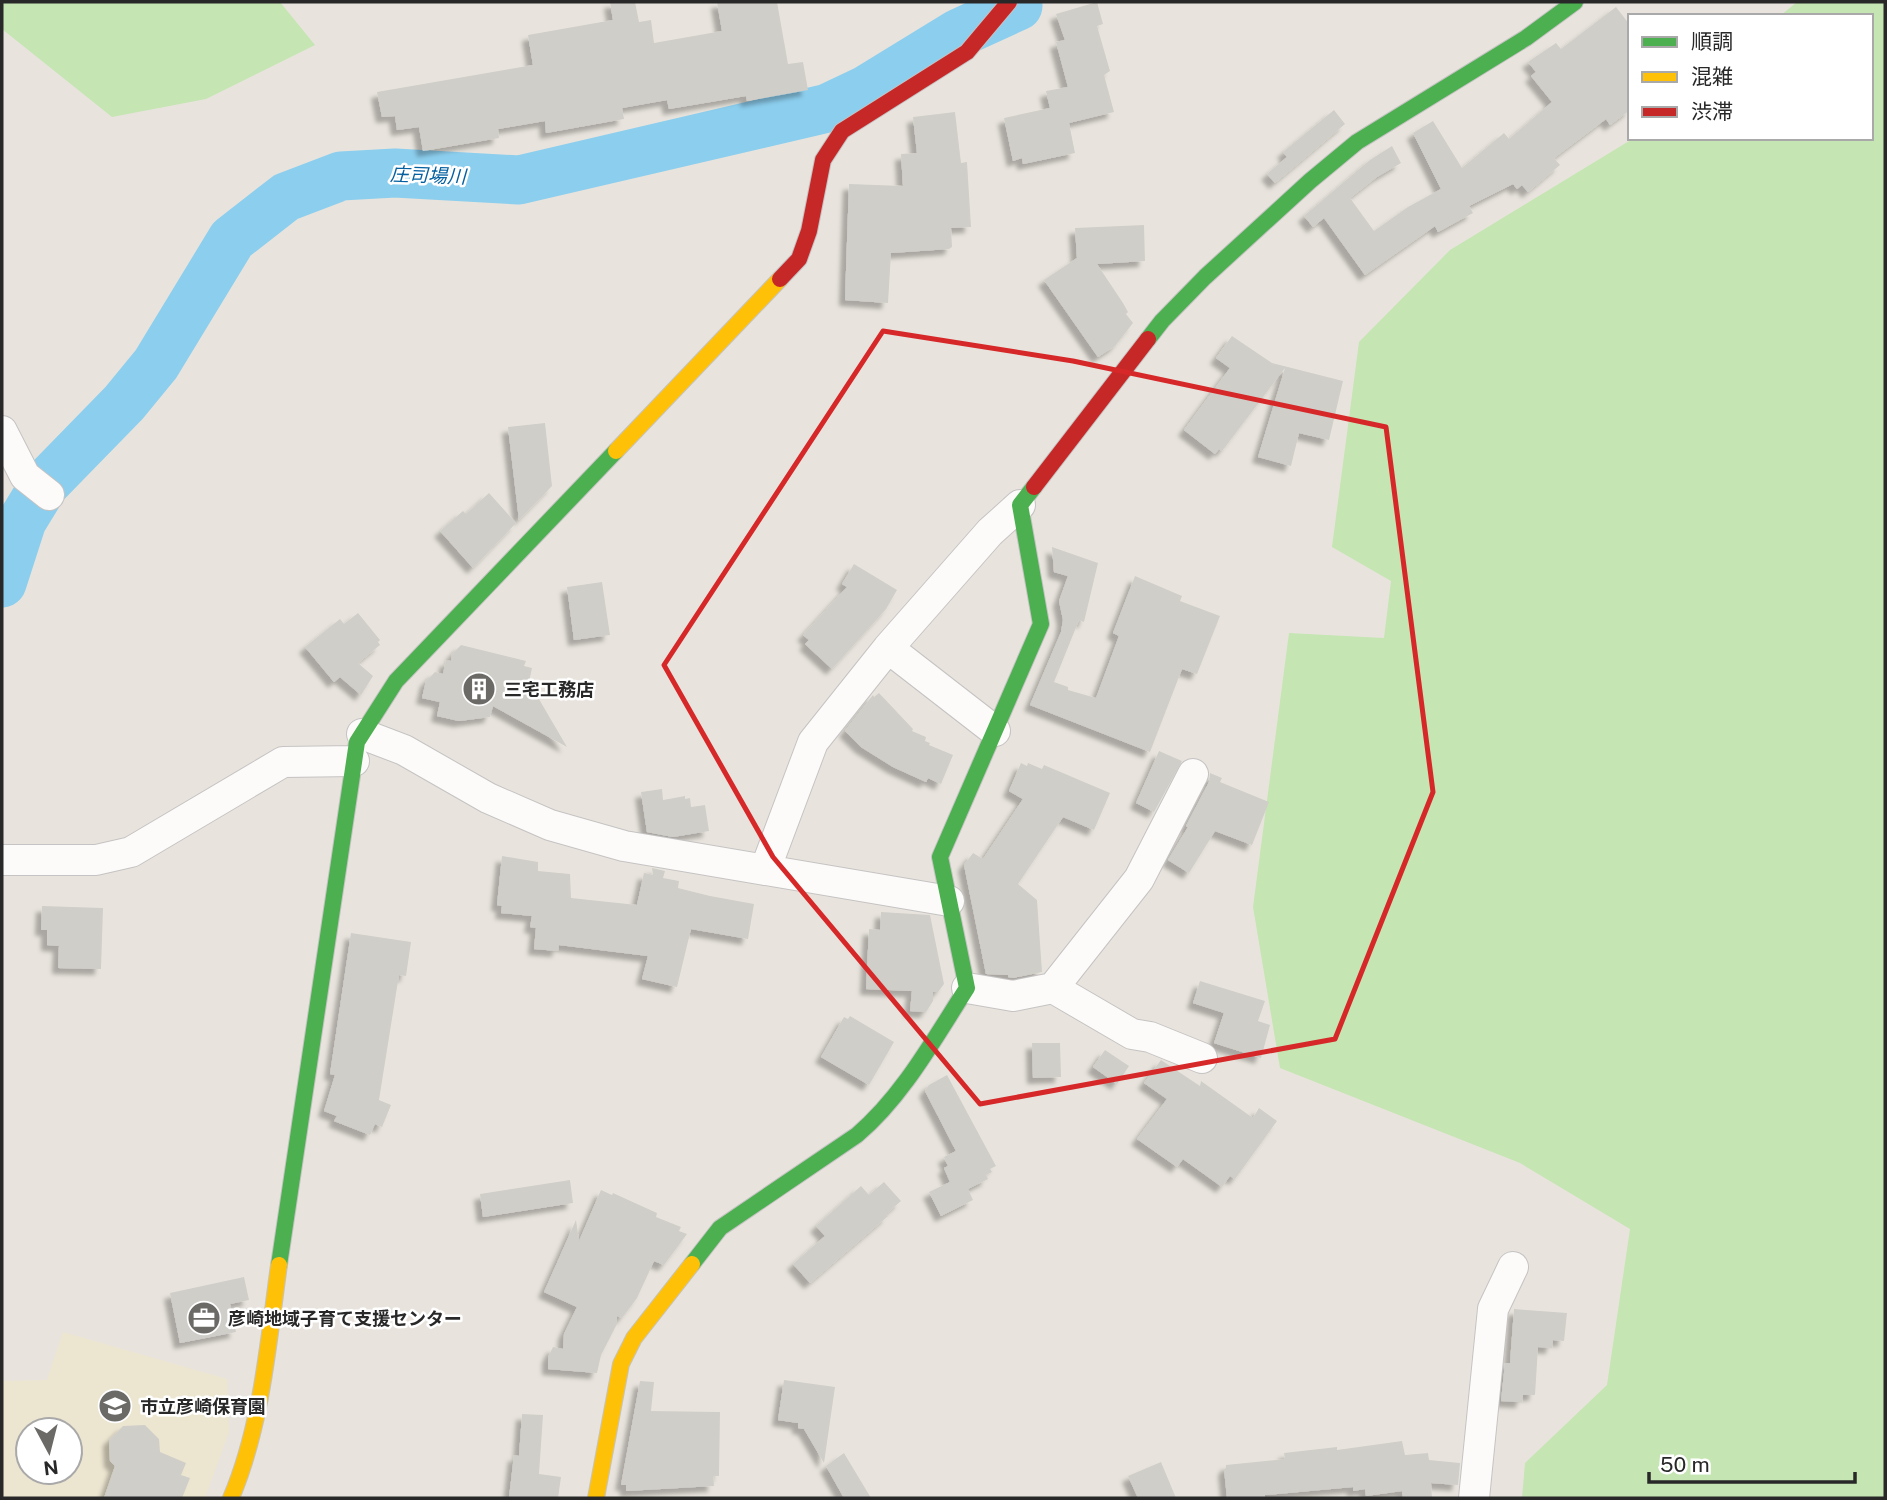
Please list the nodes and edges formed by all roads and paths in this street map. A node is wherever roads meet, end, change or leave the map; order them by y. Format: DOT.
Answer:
graph roads {
  1 [pos="1009,2"];
  2 [pos="1575,2"];
  3 [pos="2,431"];
  4 [pos="49,495"];
  5 [pos="1020,506"];
  6 [pos="888,649"];
  7 [pos="995,731"];
  8 [pos="358,748"];
  9 [pos="1194,774"];
  10 [pos="2,860"];
  11 [pos="765,870"];
  12 [pos="949,901"];
  13 [pos="967,988"];
  14 [pos="1053,988"];
  15 [pos="1202,1058"];
  16 [pos="1513,1267"];
  17 [pos="231,1498"];
  18 [pos="596,1498"];
  19 [pos="1474,1498"];
  1 -- 8 [label="street"];
  2 -- 5 [label="street"];
  3 -- 4 [label="street"];
  5 -- 6 [label="street"];
  5 -- 7 [label="street"];
  6 -- 7 [label="street"];
  6 -- 11 [label="street"];
  7 -- 12 [label="street"];
  8 -- 10 [label="street"];
  8 -- 11 [label="street"];
  8 -- 17 [label="street"];
  9 -- 14 [label="street"];
  11 -- 12 [label="street"];
  12 -- 13 [label="street"];
  13 -- 14 [label="street"];
  13 -- 18 [label="street"];
  14 -- 15 [label="street"];
  16 -- 19 [label="street"];
}
